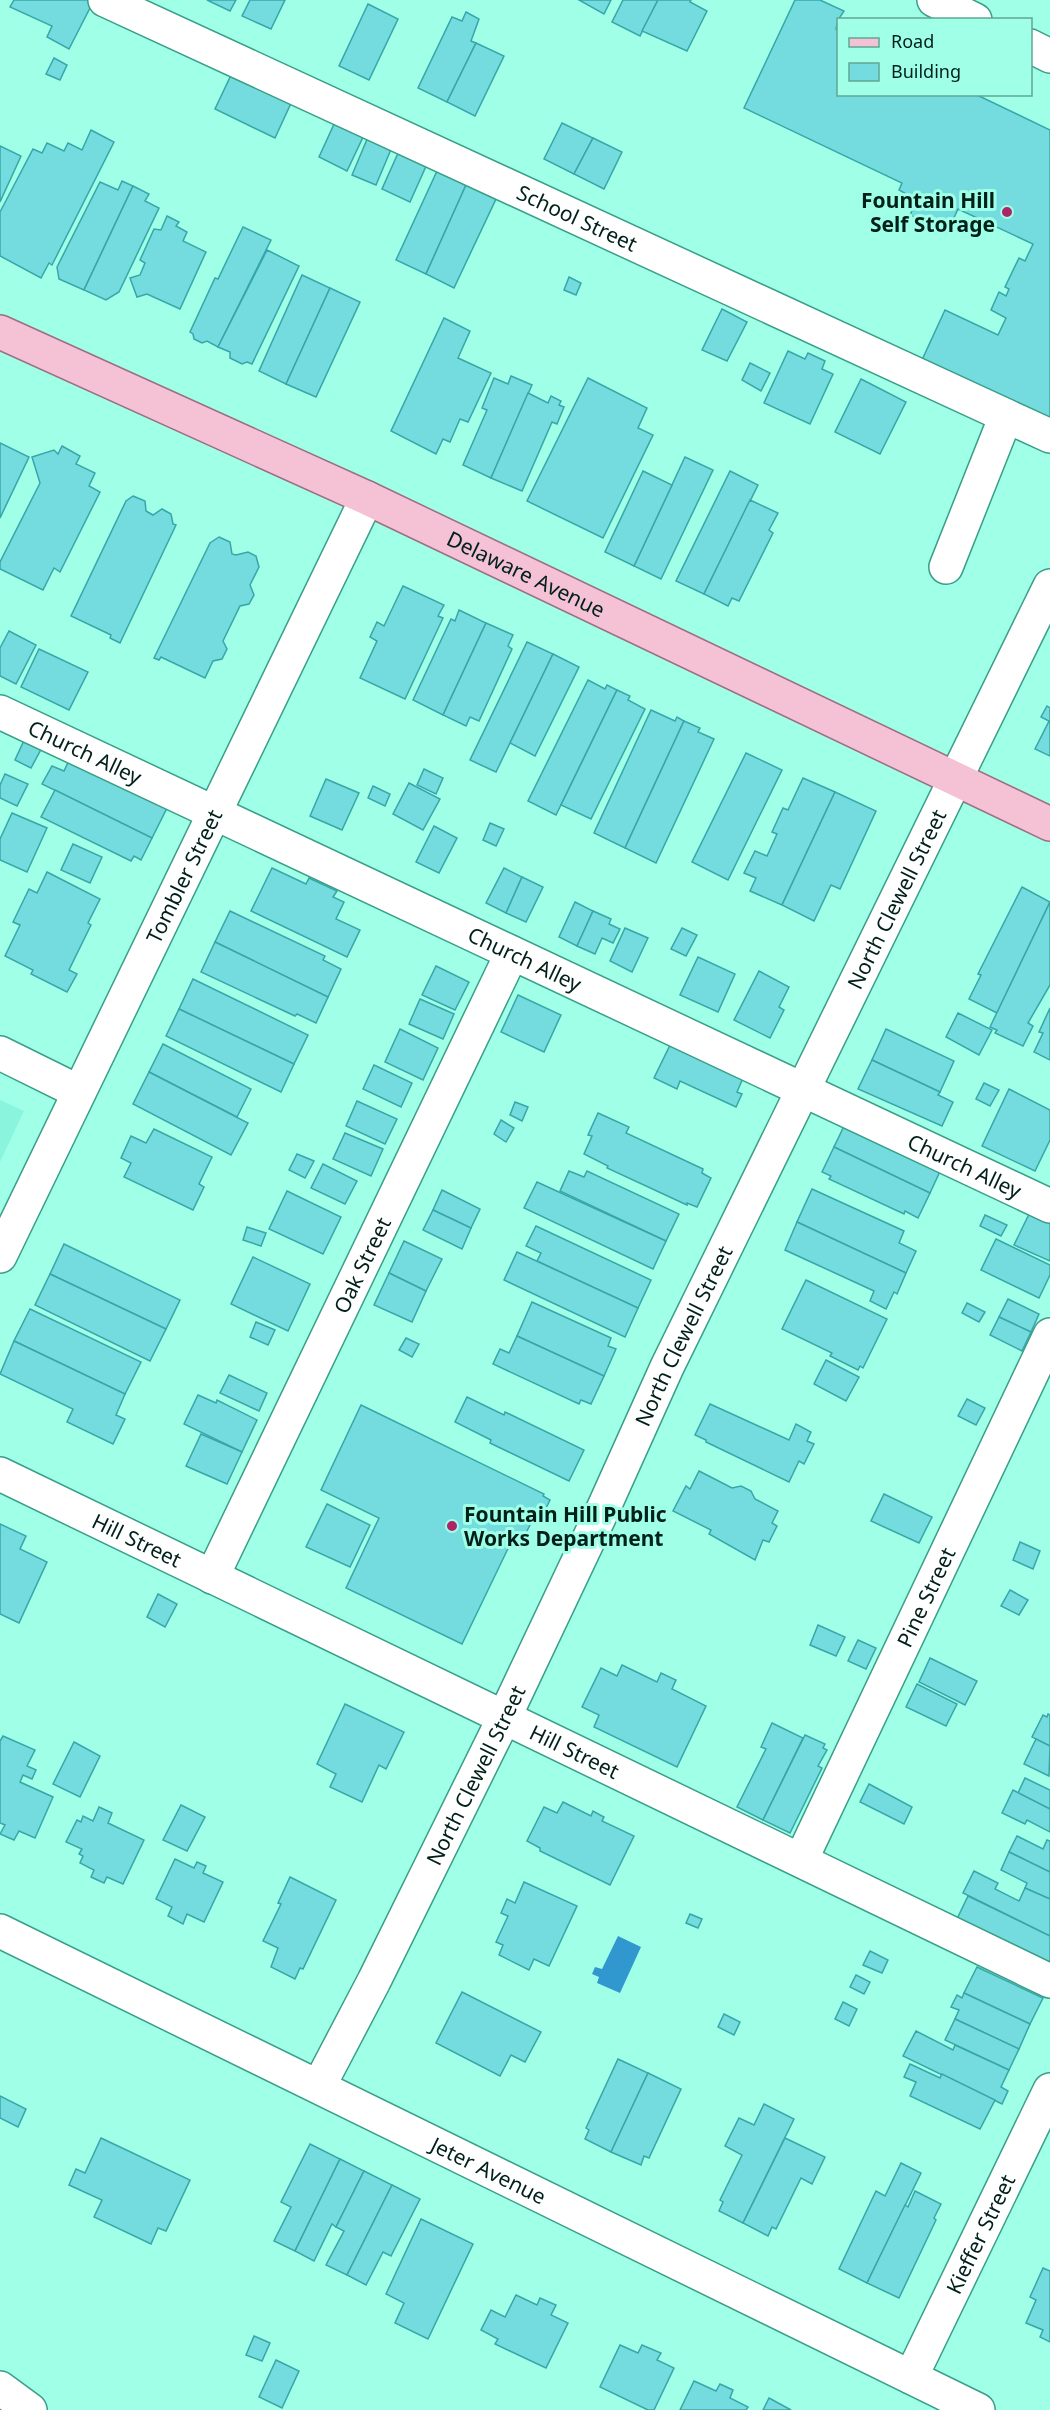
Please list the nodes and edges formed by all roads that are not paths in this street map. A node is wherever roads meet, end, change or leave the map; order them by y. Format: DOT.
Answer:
graph roads {
  1 [pos="105,0"];
  2 [pos="934,0"];
  3 [pos="971,18"];
  4 [pos="1032,47"];
  5 [pos="1050,56"];
  6 [pos="0,332"];
  7 [pos="1006,416"];
  8 [pos="1050,436"];
  9 [pos="367,498"];
  10 [pos="946,567"];
  11 [pos="1050,586"];
  12 [pos="0,712"];
  13 [pos="957,778"];
  14 [pos="214,813"];
  15 [pos="1050,824"];
  16 [pos="512,952"];
  17 [pos="0,1053"];
  18 [pos="802,1090"];
  19 [pos="79,1092"];
  20 [pos="1050,1206"];
  21 [pos="0,1256"];
  22 [pos="1050,1335"];
  23 [pos="0,1474"];
  24 [pos="212,1577"];
  25 [pos="504,1718"];
  26 [pos="801,1860"];
  27 [pos="0,1931"];
  28 [pos="1050,1981"];
  29 [pos="319,2086"];
  30 [pos="1050,2090"];
  31 [pos="911,2377"];
  32 [pos="0,2388"];
  33 [pos="30,2410"];
  34 [pos="978,2410"];
  1 -- 7 [label="street, School Street"];
  2 -- 3 [label="street"];
  4 -- 5 [label="street"];
  6 -- 9 [label="main road, Delaware Avenue"];
  7 -- 8 [label="street, School Street"];
  7 -- 10 [label="street"];
  9 -- 13 [label="main road, Delaware Avenue"];
  9 -- 14 [label="street, Tombler Street"];
  11 -- 13 [label="street, North Clewell Street"];
  12 -- 14 [label="street, Church Alley"];
  13 -- 15 [label="main road, Delaware Avenue"];
  13 -- 18 [label="street, North Clewell Street"];
  14 -- 16 [label="street, Church Alley"];
  14 -- 19 [label="street, Tombler Street"];
  16 -- 18 [label="street, Church Alley"];
  16 -- 24 [label="street, Oak Street"];
  17 -- 19 [label="street"];
  18 -- 20 [label="street, Church Alley"];
  18 -- 25 [label="street, North Clewell Street"];
  19 -- 21 [label="street, Tombler Street"];
  22 -- 26 [label="street, Pine Street"];
  23 -- 24 [label="street, Hill Street"];
  24 -- 25 [label="street, Hill Street"];
  25 -- 26 [label="street, Hill Street"];
  25 -- 29 [label="street, North Clewell Street"];
  26 -- 28 [label="street, Hill Street"];
  27 -- 29 [label="street, Jeter Avenue"];
  29 -- 31 [label="street, Jeter Avenue"];
  30 -- 31 [label="street, Kieffer Street"];
  31 -- 34 [label="street, Jeter Avenue"];
  32 -- 33 [label="street"];
}
